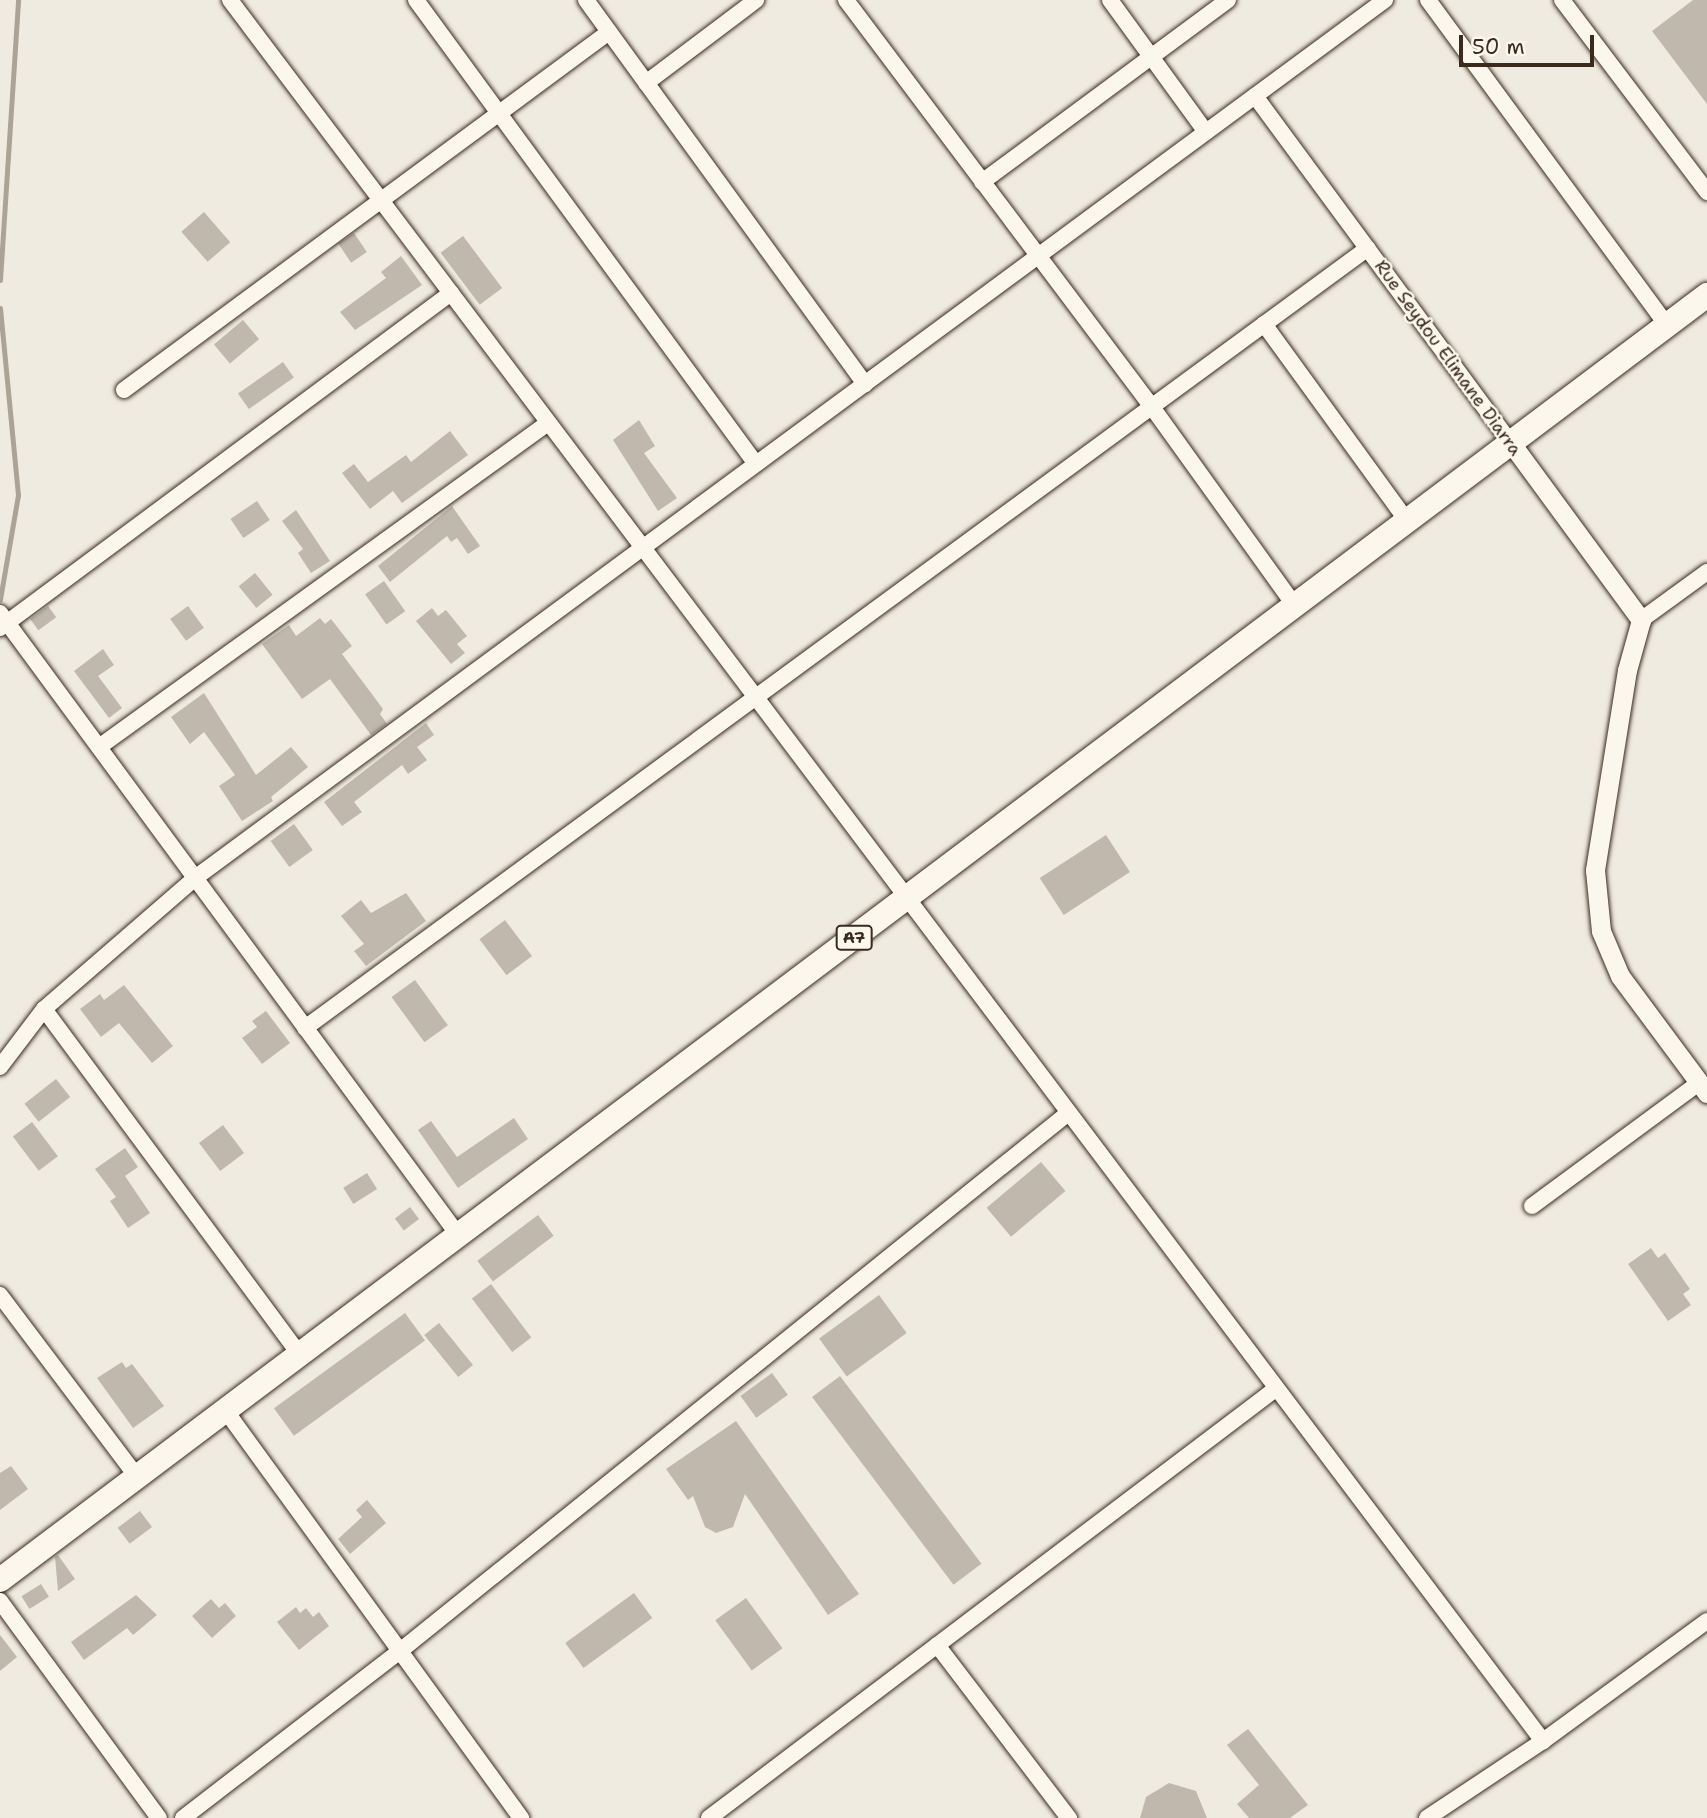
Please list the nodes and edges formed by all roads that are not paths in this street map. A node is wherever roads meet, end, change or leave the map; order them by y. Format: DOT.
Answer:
graph roads {
  1 [pos="230,0"];
  2 [pos="416,0"];
  3 [pos="586,0"];
  4 [pos="756,0"];
  5 [pos="846,0"];
  6 [pos="1110,0"];
  7 [pos="1228,0"];
  8 [pos="1385,0"];
  9 [pos="1427,0"];
  10 [pos="1562,0"];
  11 [pos="609,32"];
  12 [pos="1151,57"];
  13 [pos="646,83"];
  14 [pos="1255,96"];
  15 [pos="499,113"];
  16 [pos="1206,132"];
  17 [pos="982,182"];
  18 [pos="1707,192"];
  19 [pos="381,200"];
  20 [pos="1368,248"];
  21 [pos="1039,256"];
  22 [pos="450,293"];
  23 [pos="1707,295"];
  24 [pos="1264,324"];
  25 [pos="1667,325"];
  26 [pos="865,384"];
  27 [pos="124,390"];
  28 [pos="1152,407"];
  29 [pos="548,423"];
  30 [pos="1511,443"];
  31 [pos="756,464"];
  32 [pos="1407,521"];
  33 [pos="642,548"];
  34 [pos="1707,572"];
  35 [pos="1295,606"];
  36 [pos="2,621"];
  37 [pos="1641,621"];
  38 [pos="755,698"];
  39 [pos="99,747"];
  40 [pos="195,878"];
  41 [pos="906,899"];
  42 [pos="44,1010"];
  43 [pos="305,1027"];
  44 [pos="0,1067"];
  45 [pos="1704,1084"];
  46 [pos="1067,1114"];
  47 [pos="1532,1206"];
  48 [pos="458,1236"];
  49 [pos="0,1295"];
  50 [pos="300,1355"];
  51 [pos="1275,1390"];
  52 [pos="226,1410"];
  53 [pos="137,1477"];
  54 [pos="0,1580"];
  55 [pos="0,1601"];
  56 [pos="1707,1621"];
  57 [pos="937,1645"];
  58 [pos="400,1651"];
  59 [pos="1543,1741"];
  60 [pos="159,1818"];
  61 [pos="183,1818"];
  62 [pos="522,1818"];
  63 [pos="709,1818"];
  64 [pos="1069,1818"];
  65 [pos="1427,1818"];
  1 -- 19 [label="street"];
  2 -- 15 [label="street"];
  3 -- 11 [label="street"];
  4 -- 13 [label="street"];
  5 -- 17 [label="street"];
  6 -- 12 [label="street"];
  7 -- 12 [label="street"];
  8 -- 14 [label="street"];
  9 -- 25 [label="street"];
  10 -- 18 [label="street"];
  11 -- 13 [label="street"];
  11 -- 15 [label="street"];
  12 -- 16 [label="street"];
  12 -- 17 [label="street"];
  13 -- 26 [label="street"];
  14 -- 16 [label="street"];
  14 -- 20 [label="street, Rue Seydou Elimane Diarra"];
  15 -- 19 [label="street"];
  15 -- 31 [label="street"];
  16 -- 21 [label="street"];
  17 -- 21 [label="street"];
  19 -- 22 [label="street"];
  19 -- 27 [label="street"];
  20 -- 24 [label="street"];
  20 -- 30 [label="street, Rue Seydou Elimane Diarra"];
  21 -- 26 [label="street"];
  21 -- 28 [label="street"];
  22 -- 29 [label="street"];
  22 -- 36 [label="street"];
  23 -- 25 [label="main road, A7"];
  24 -- 28 [label="street"];
  24 -- 32 [label="street"];
  25 -- 30 [label="main road, A7"];
  26 -- 31 [label="street"];
  28 -- 35 [label="street"];
  28 -- 38 [label="street"];
  29 -- 33 [label="street"];
  29 -- 39 [label="street"];
  30 -- 32 [label="main road, A7"];
  30 -- 37 [label="street, Rue Seydou Elimane Diarra"];
  31 -- 33 [label="street"];
  32 -- 35 [label="main road, A7"];
  33 -- 38 [label="street"];
  33 -- 40 [label="street"];
  34 -- 37 [label="street"];
  35 -- 41 [label="main road, A7"];
  36 -- 39 [label="street"];
  37 -- 45 [label="street"];
  38 -- 41 [label="street"];
  38 -- 43 [label="street"];
  39 -- 40 [label="street"];
  40 -- 42 [label="street"];
  40 -- 43 [label="street"];
  41 -- 46 [label="street"];
  41 -- 48 [label="main road, A7"];
  42 -- 44 [label="street"];
  42 -- 50 [label="street"];
  43 -- 48 [label="street"];
  45 -- 47 [label="street"];
  46 -- 51 [label="street"];
  46 -- 58 [label="street"];
  48 -- 50 [label="main road, A7"];
  49 -- 53 [label="street"];
  50 -- 52 [label="main road, A7"];
  51 -- 57 [label="street"];
  51 -- 59 [label="street"];
  52 -- 53 [label="main road, A7"];
  52 -- 58 [label="street"];
  53 -- 54 [label="main road, A7"];
  55 -- 60 [label="street"];
  56 -- 59 [label="street"];
  57 -- 63 [label="street"];
  57 -- 64 [label="street"];
  58 -- 61 [label="street"];
  58 -- 62 [label="street"];
  59 -- 65 [label="street"];
}
